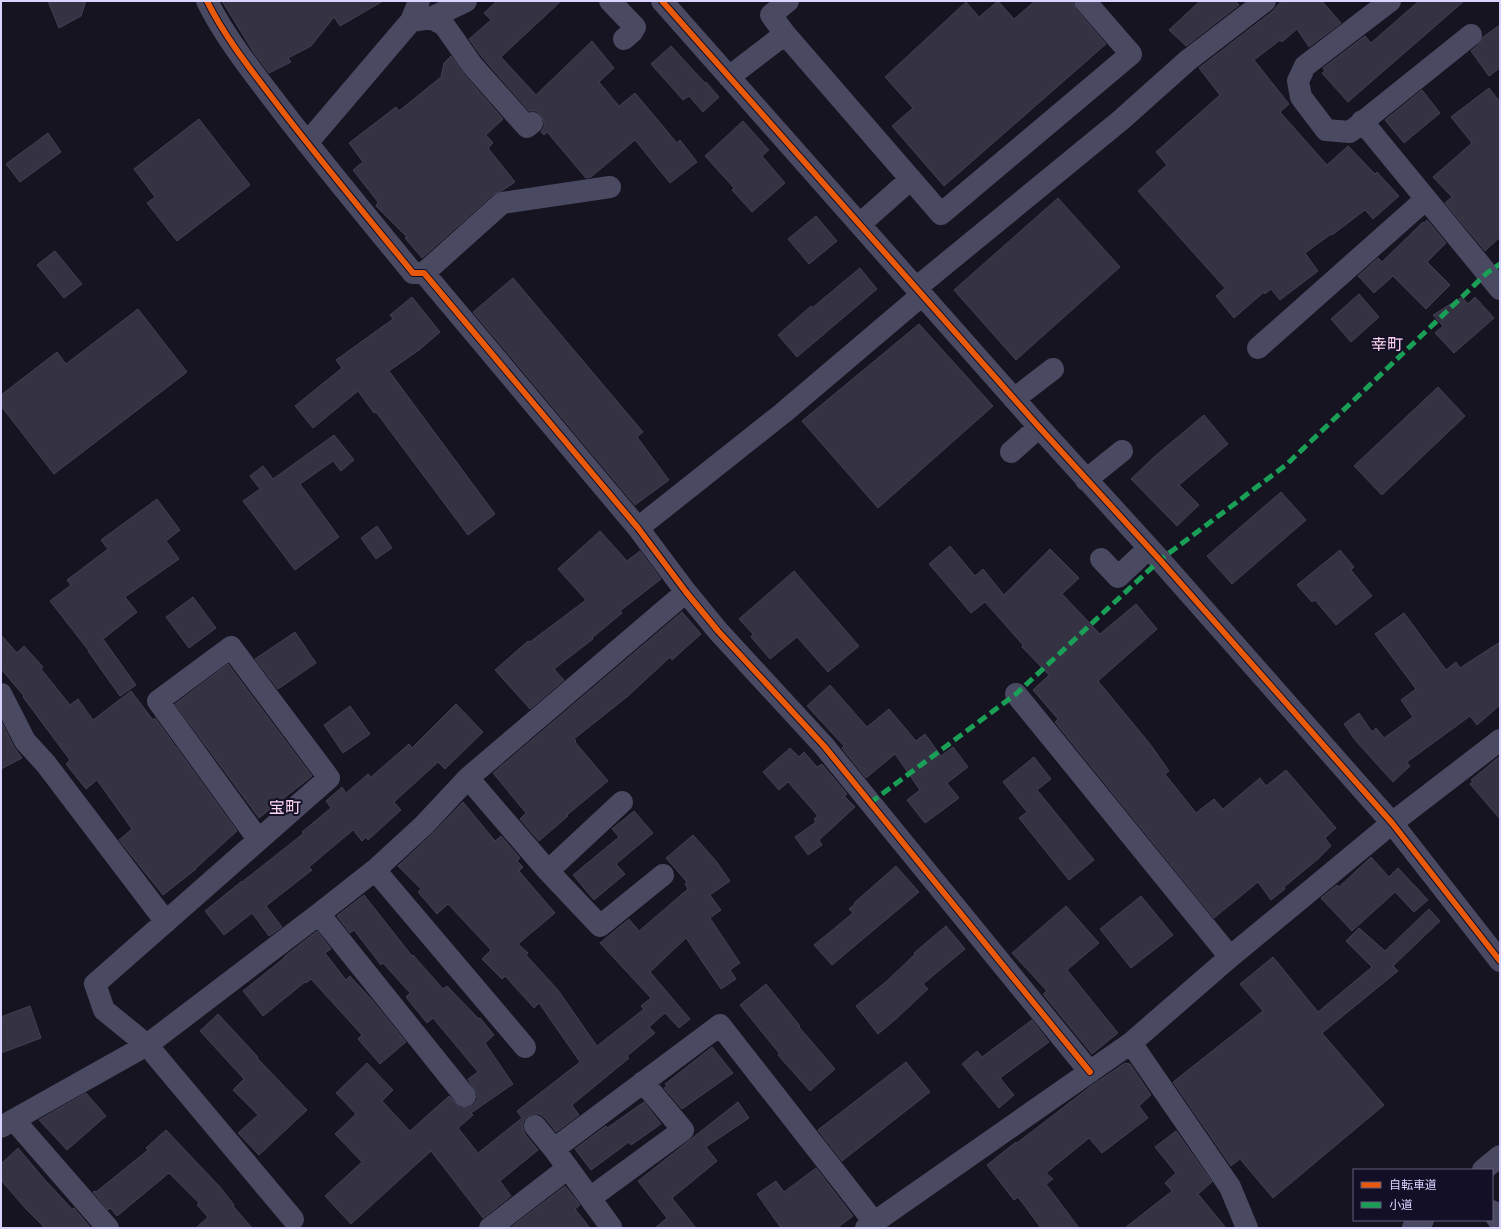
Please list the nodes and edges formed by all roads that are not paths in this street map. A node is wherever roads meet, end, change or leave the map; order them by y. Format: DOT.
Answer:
graph roads {
  1 [pos="207,1"];
  2 [pos="466,1"];
  3 [pos="610,1"];
  4 [pos="662,1"];
  5 [pos="788,1"];
  6 [pos="1085,1"];
  7 [pos="1265,1"];
  8 [pos="1390,1"];
  9 [pos="421,13"];
  10 [pos="785,34"];
  11 [pos="1471,35"];
  12 [pos="624,39"];
  13 [pos="730,77"];
  14 [pos="1362,121"];
  15 [pos="532,123"];
  16 [pos="307,143"];
  17 [pos="911,179"];
  18 [pos="610,187"];
  19 [pos="1426,199"];
  20 [pos="860,224"];
  21 [pos="424,273"];
  22 [pos="1500,289"];
  23 [pos="919,291"];
  24 [pos="1258,348"];
  25 [pos="1053,369"];
  26 [pos="1014,399"];
  27 [pos="1039,427"];
  28 [pos="1122,451"];
  29 [pos="1011,452"];
  30 [pos="1086,480"];
  31 [pos="638,528"];
  32 [pos="1149,548"];
  33 [pos="1101,559"];
  34 [pos="686,592"];
  35 [pos="1,694"];
  36 [pos="1016,694"];
  37 [pos="1500,740"];
  38 [pos="468,778"];
  39 [pos="622,802"];
  40 [pos="1392,822"];
  41 [pos="258,839"];
  42 [pos="375,870"];
  43 [pos="548,871"];
  44 [pos="663,875"];
  45 [pos="320,914"];
  46 [pos="166,922"];
  47 [pos="1230,957"];
  48 [pos="1500,960"];
  49 [pos="1131,1043"];
  50 [pos="147,1045"];
  51 [pos="525,1047"];
  52 [pos="1090,1072"];
  53 [pos="644,1082"];
  54 [pos="465,1096"];
  55 [pos="7,1124"];
  56 [pos="534,1126"];
  57 [pos="554,1149"];
  58 [pos="1500,1156"];
  59 [pos="568,1168"];
  60 [pos="1484,1169"];
  61 [pos="590,1198"];
  62 [pos="1493,1212"];
  63 [pos="293,1219"];
  64 [pos="1422,1221"];
  65 [pos="1500,1222"];
  66 [pos="870,1225"];
  67 [pos="611,1227"];
  68 [pos="108,1228"];
  69 [pos="490,1228"];
  70 [pos="1247,1228"];
  71 [pos="1413,1228"];
  1 -- 16 [label="street"];
  2 -- 9 [label="street"];
  3 -- 12 [label="street"];
  4 -- 13 [label="street"];
  5 -- 10 [label="street"];
  6 -- 17 [label="street"];
  7 -- 23 [label="street"];
  8 -- 14 [label="street"];
  9 -- 15 [label="street"];
  9 -- 16 [label="street"];
  10 -- 13 [label="street"];
  10 -- 17 [label="street"];
  11 -- 14 [label="street"];
  13 -- 20 [label="street"];
  14 -- 19 [label="street"];
  16 -- 21 [label="street"];
  17 -- 20 [label="street"];
  18 -- 21 [label="street"];
  19 -- 22 [label="street"];
  19 -- 24 [label="street"];
  20 -- 23 [label="street"];
  21 -- 31 [label="street"];
  23 -- 26 [label="street"];
  23 -- 31 [label="street"];
  25 -- 26 [label="street"];
  26 -- 27 [label="street"];
  27 -- 29 [label="street"];
  27 -- 30 [label="street"];
  28 -- 30 [label="street"];
  30 -- 32 [label="street"];
  31 -- 34 [label="street"];
  32 -- 33 [label="street"];
  32 -- 40 [label="street"];
  34 -- 38 [label="street"];
  34 -- 52 [label="street"];
  35 -- 46 [label="street"];
  36 -- 47 [label="street"];
  37 -- 40 [label="street"];
  38 -- 42 [label="street"];
  38 -- 43 [label="street"];
  39 -- 43 [label="street"];
  40 -- 47 [label="street"];
  40 -- 48 [label="street"];
  41 -- 41 [label="street"];
  41 -- 46 [label="street"];
  42 -- 45 [label="street"];
  42 -- 51 [label="street"];
  43 -- 44 [label="street"];
  45 -- 50 [label="street"];
  45 -- 54 [label="street"];
  46 -- 50 [label="street"];
  47 -- 49 [label="street"];
  49 -- 52 [label="street"];
  49 -- 70 [label="street"];
  50 -- 55 [label="street"];
  50 -- 63 [label="street"];
  52 -- 66 [label="street"];
  53 -- 57 [label="street"];
  53 -- 61 [label="street"];
  53 -- 66 [label="street"];
  55 -- 68 [label="street"];
  56 -- 57 [label="street"];
  57 -- 59 [label="street"];
  58 -- 60 [label="street"];
  59 -- 61 [label="street"];
  59 -- 69 [label="street"];
  61 -- 67 [label="street"];
  62 -- 65 [label="street"];
  64 -- 71 [label="street"];
}
